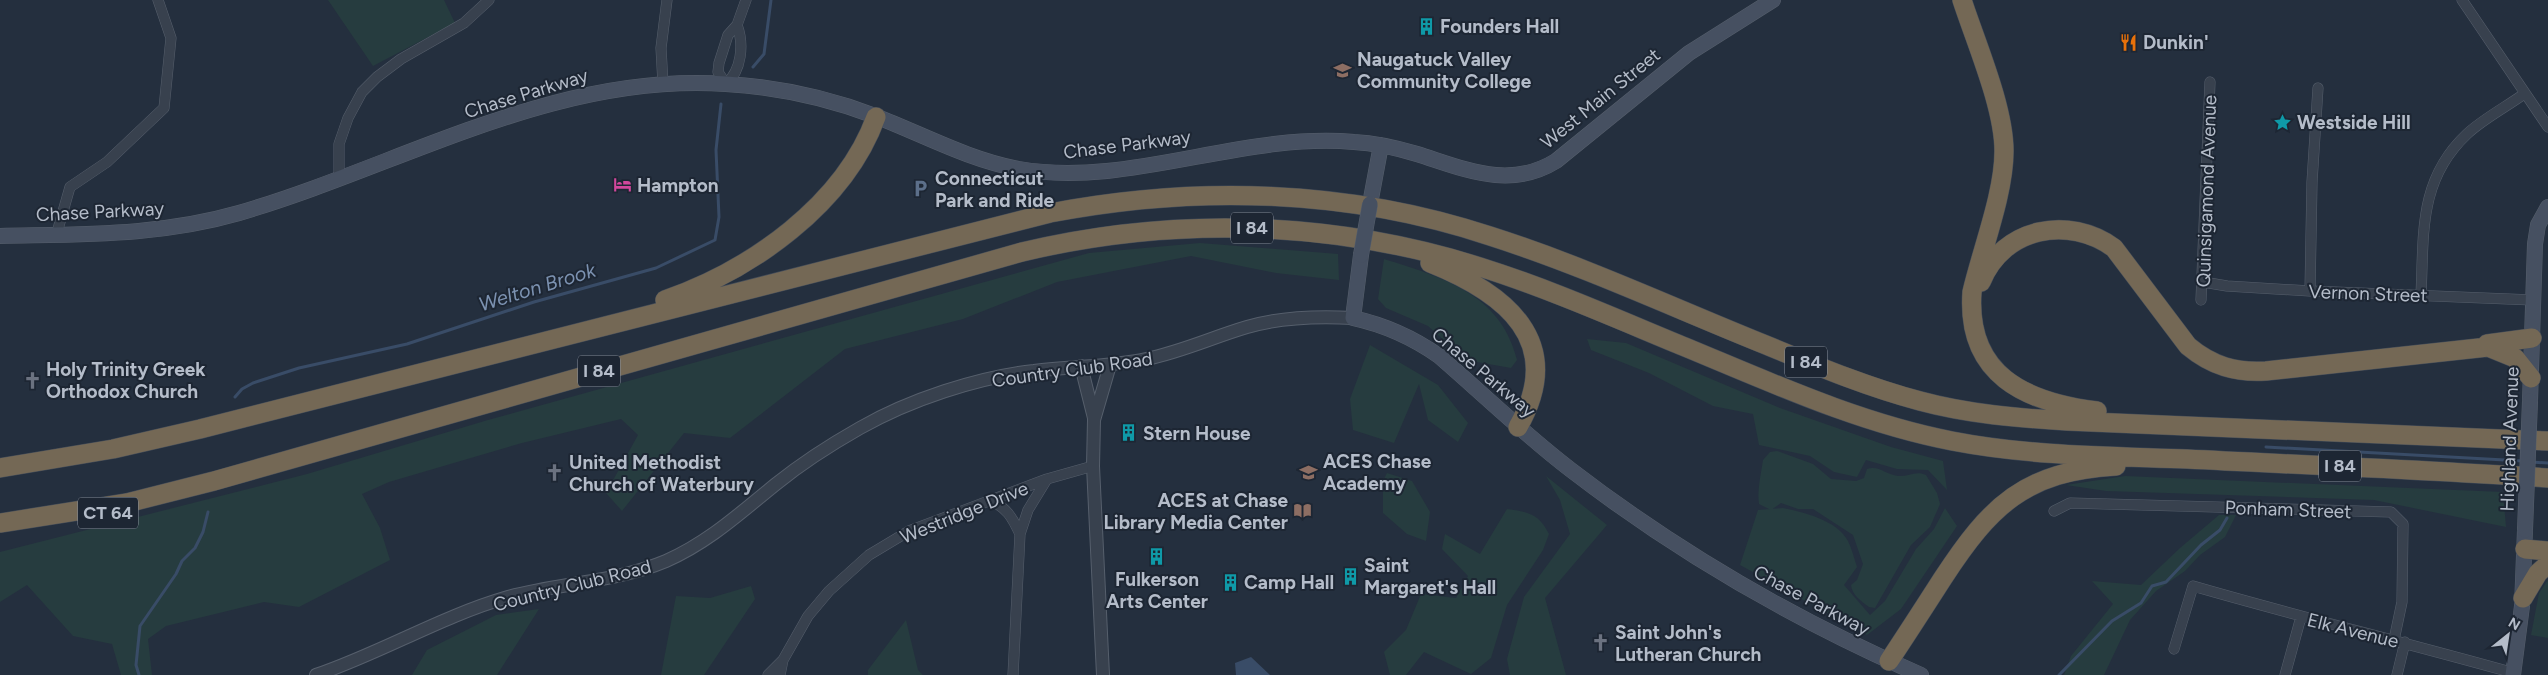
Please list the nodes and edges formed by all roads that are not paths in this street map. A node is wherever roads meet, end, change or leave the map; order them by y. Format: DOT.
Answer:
graph roads {
  1 [pos="158,0"];
  2 [pos="489,0"];
  3 [pos="667,0"];
  4 [pos="746,0"];
  5 [pos="1772,0"];
  6 [pos="1962,0"];
  7 [pos="2462,0"];
  8 [pos="737,25"];
  9 [pos="2210,82"];
  10 [pos="663,84"];
  11 [pos="726,84"];
  12 [pos="2318,88"];
  13 [pos="2524,94"];
  14 [pos="876,117"];
  15 [pos="2548,127"];
  16 [pos="1381,145"];
  17 [pos="339,179"];
  18 [pos="2548,207"];
  19 [pos="1305,231"];
  20 [pos="0,236"];
  21 [pos="56,236"];
  22 [pos="2203,282"];
  23 [pos="2310,291"];
  24 [pos="2421,295"];
  25 [pos="2201,300"];
  26 [pos="2533,300"];
  27 [pos="1352,318"];
  28 [pos="1974,334"];
  29 [pos="2532,338"];
  30 [pos="2469,348"];
  31 [pos="470,360"];
  32 [pos="1110,365"];
  33 [pos="1081,366"];
  34 [pos="2531,378"];
  35 [pos="1094,420"];
  36 [pos="1518,426"];
  37 [pos="2321,431"];
  38 [pos="2548,437"];
  39 [pos="2474,438"];
  40 [pos="2548,441"];
  41 [pos="2218,461"];
  42 [pos="1093,466"];
  43 [pos="0,468"];
  44 [pos="2461,472"];
  45 [pos="2548,478"];
  46 [pos="1047,479"];
  47 [pos="214,482"];
  48 [pos="2548,487"];
  49 [pos="990,500"];
  50 [pos="2054,511"];
  51 [pos="0,523"];
  52 [pos="1020,534"];
  53 [pos="0,537"];
  54 [pos="2525,549"];
  55 [pos="2548,551"];
  56 [pos="2548,564"];
  57 [pos="2522,598"];
  58 [pos="2301,617"];
  59 [pos="2394,640"];
  60 [pos="2405,642"];
  61 [pos="2174,649"];
  62 [pos="783,660"];
  63 [pos="1889,661"];
  64 [pos="2514,674"];
  65 [pos="316,675"];
  66 [pos="768,675"];
  67 [pos="780,675"];
  68 [pos="1013,675"];
  69 [pos="1103,675"];
  70 [pos="1921,675"];
  71 [pos="2285,675"];
  72 [pos="2397,675"];
  1 -- 21 [label="street"];
  2 -- 17 [label="street"];
  3 -- 10 [label="street"];
  4 -- 8 [label="street"];
  5 -- 16 [label="main road, West Main Street"];
  6 -- 28 [label="highway"];
  7 -- 13 [label="street"];
  8 -- 11 [label="street"];
  8 -- 11 [label="street"];
  9 -- 22 [label="street, Quinsigamond Avenue"];
  10 -- 11 [label="main road, Chase Parkway"];
  10 -- 17 [label="main road, Chase Parkway"];
  11 -- 14 [label="main road, Chase Parkway"];
  12 -- 23 [label="street"];
  13 -- 15 [label="street"];
  13 -- 24 [label="street"];
  14 -- 16 [label="main road, Chase Parkway"];
  14 -- 31 [label="highway"];
  16 -- 27 [label="main road, bridge"];
  17 -- 21 [label="main road, Chase Parkway"];
  18 -- 26 [label="main road, Highland Avenue"];
  19 -- 36 [label="highway"];
  19 -- 41 [label="highway, I 84"];
  19 -- 47 [label="highway, I 84"];
  20 -- 21 [label="main road, Chase Parkway"];
  22 -- 23 [label="street, Vernon Street"];
  22 -- 25 [label="street, Quinsigamond Avenue"];
  23 -- 24 [label="street, Vernon Street"];
  24 -- 26 [label="street, Vernon Street"];
  26 -- 29 [label="main road, Highland Avenue"];
  27 -- 32 [label="street, Country Club Road"];
  27 -- 36 [label="main road, Chase Parkway"];
  28 -- 30 [label="highway"];
  28 -- 37 [label="highway"];
  29 -- 30 [label="highway"];
  29 -- 34 [label="main road, Highland Avenue"];
  30 -- 34 [label="highway"];
  31 -- 37 [label="highway, I 84"];
  31 -- 43 [label="highway, I 84"];
  32 -- 33 [label="street, Country Club Road"];
  32 -- 35 [label="street"];
  33 -- 35 [label="street"];
  33 -- 65 [label="street, Country Club Road"];
  34 -- 54 [label="main road, Highland Avenue, bridge"];
  35 -- 42 [label="street"];
  36 -- 63 [label="main road, Chase Parkway"];
  37 -- 39 [label="highway, I 84"];
  38 -- 39 [label="highway"];
  39 -- 40 [label="highway, I 84"];
  41 -- 44 [label="highway, I 84"];
  41 -- 63 [label="highway"];
  42 -- 46 [label="street, Westridge Drive"];
  42 -- 69 [label="street"];
  44 -- 45 [label="highway, I 84"];
  44 -- 48 [label="highway"];
  46 -- 49 [label="street, Westridge Drive"];
  46 -- 52 [label="street"];
  47 -- 51 [label="highway, I 84"];
  47 -- 53 [label="highway, CT 64"];
  49 -- 52 [label="street"];
  49 -- 62 [label="street, Westridge Drive"];
  50 -- 59 [label="street, Ponham Street"];
  52 -- 68 [label="street"];
  54 -- 55 [label="highway"];
  54 -- 57 [label="main road, Highland Avenue"];
  56 -- 57 [label="highway"];
  57 -- 64 [label="main road, Highland Avenue"];
  58 -- 59 [label="street, Elk Avenue"];
  58 -- 61 [label="street, Elk Avenue"];
  58 -- 71 [label="street"];
  59 -- 60 [label="street, Elk Avenue"];
  60 -- 64 [label="street, Elk Avenue"];
  60 -- 72 [label="street"];
  62 -- 66 [label="street"];
  62 -- 67 [label="street, Westridge Drive"];
  63 -- 70 [label="main road, Chase Parkway"];
}
